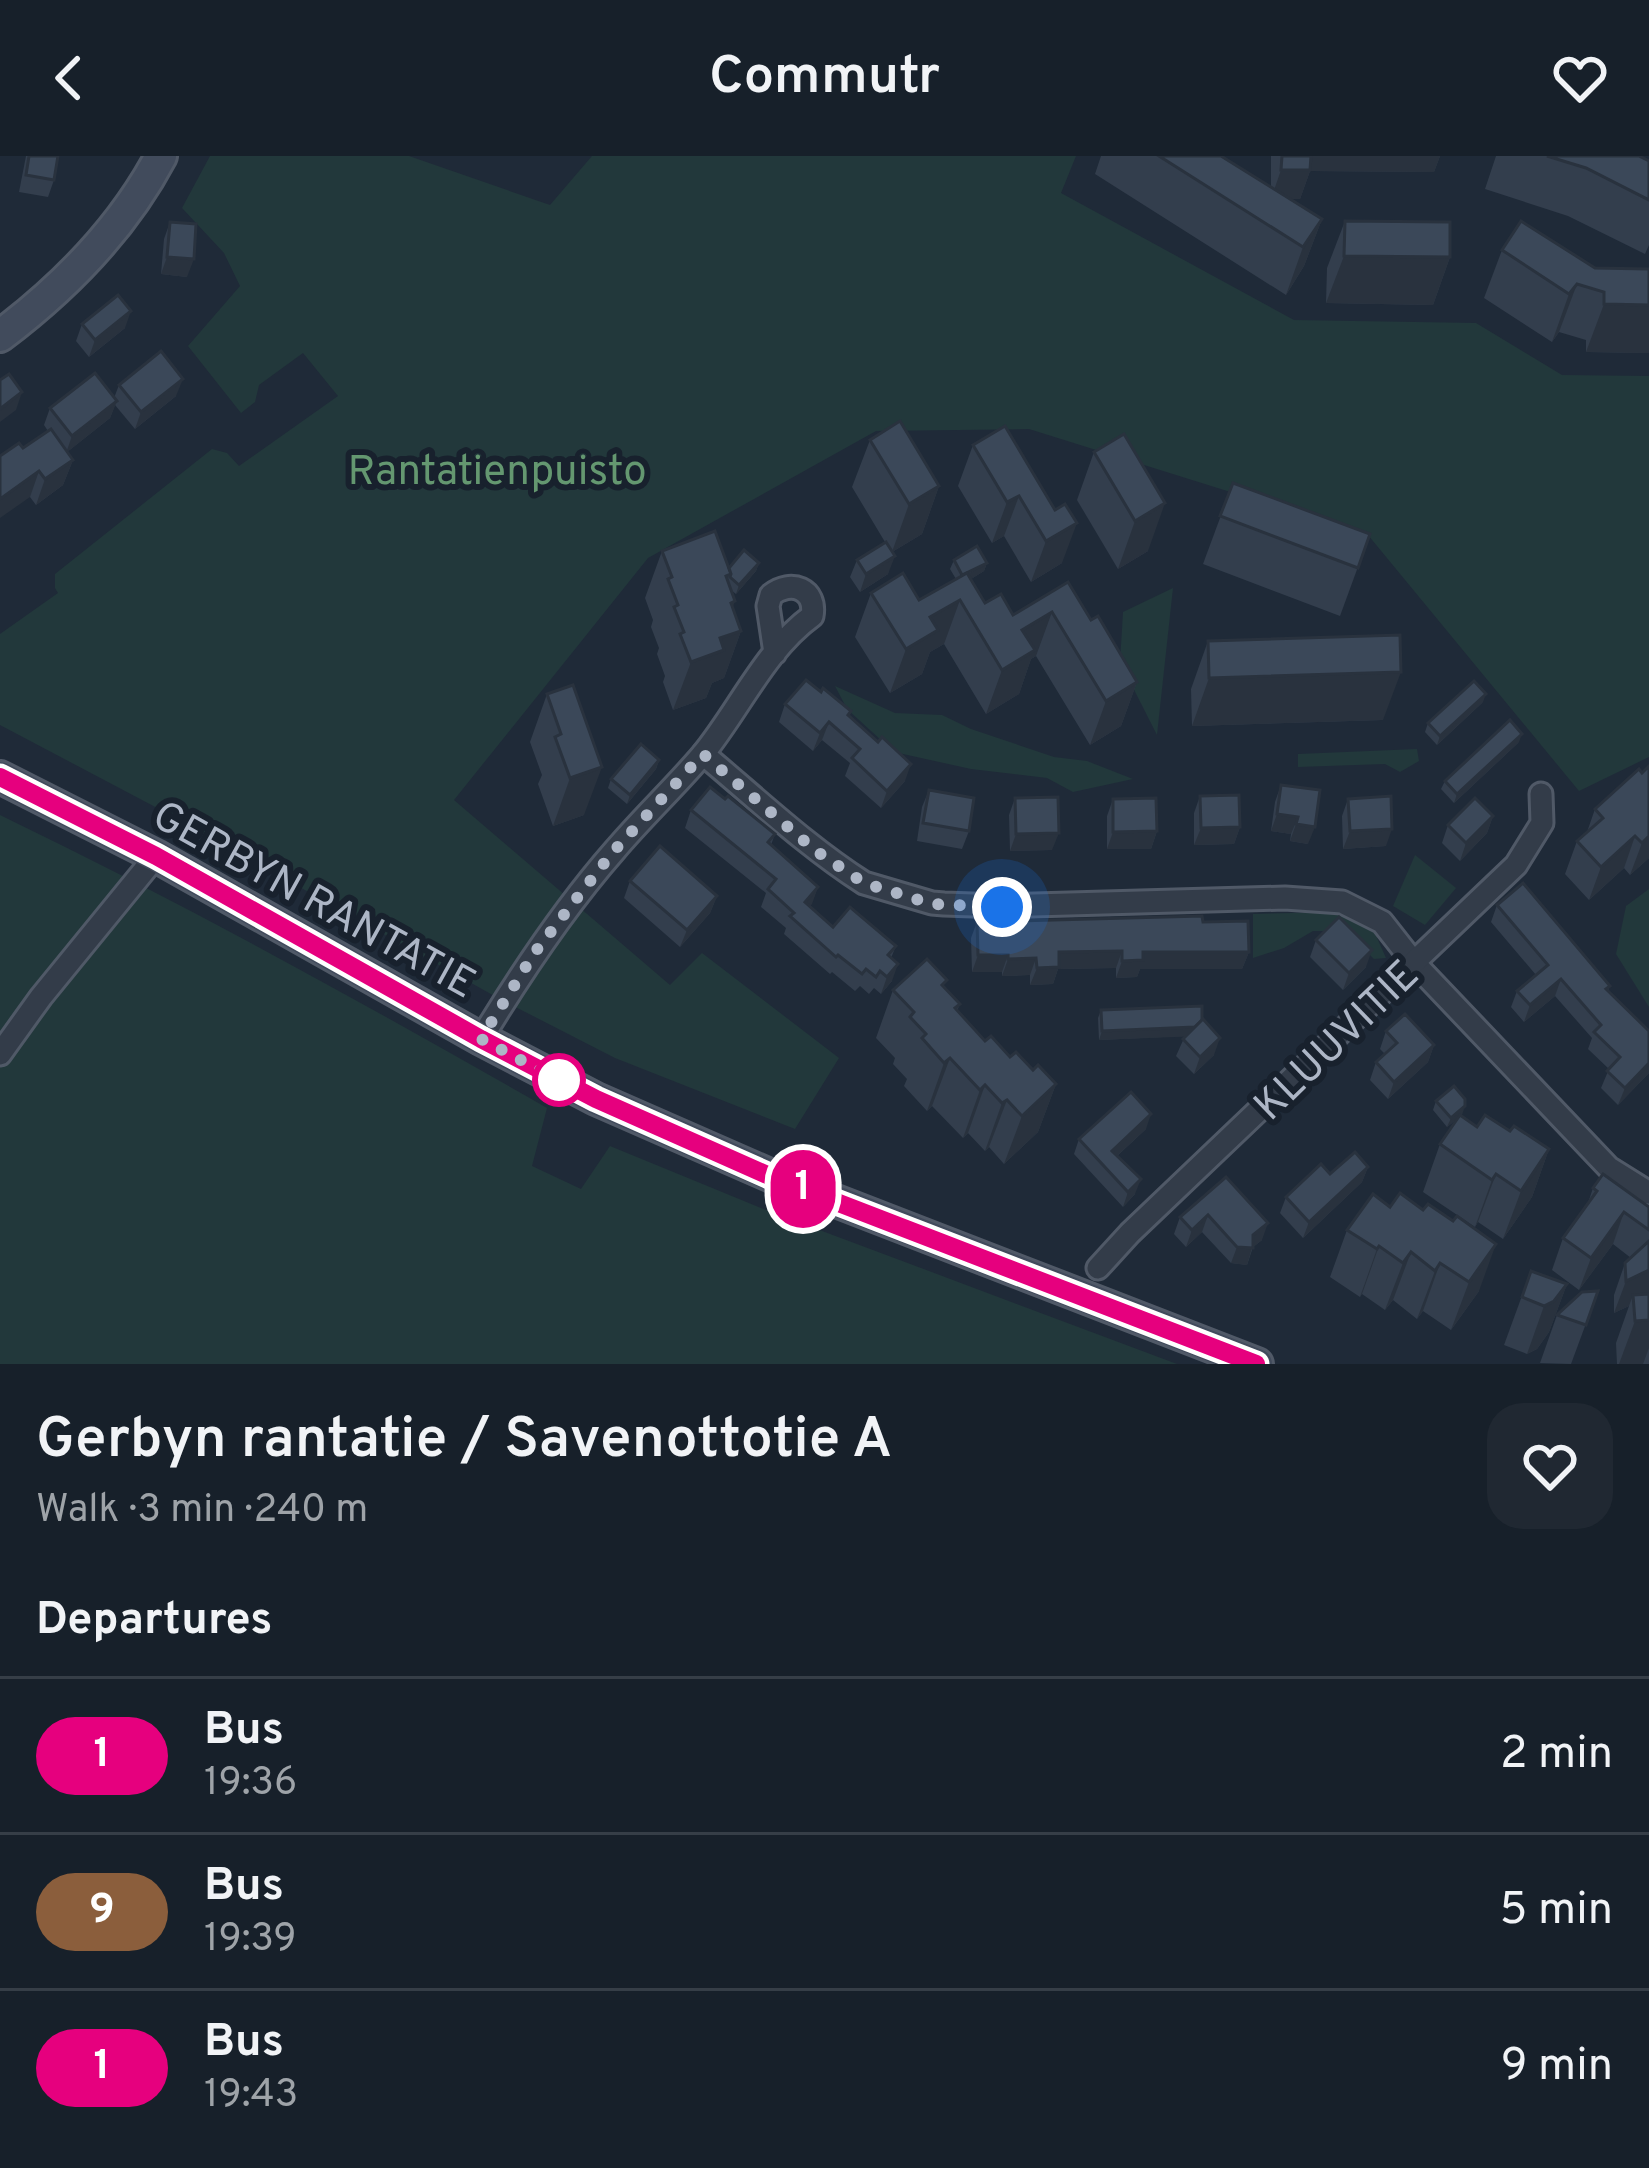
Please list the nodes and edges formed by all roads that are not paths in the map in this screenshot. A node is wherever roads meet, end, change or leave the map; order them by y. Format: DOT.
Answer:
graph roads {
  1 [pos="161,156"];
  2 [pos="0,336"];
  3 [pos="775,653"];
  4 [pos="703,754"];
  5 [pos="0,777"];
  6 [pos="1541,794"];
  7 [pos="156,856"];
  8 [pos="1414,964"];
  9 [pos="481,1039"];
  10 [pos="0,1054"];
  11 [pos="1649,1193"];
  12 [pos="1098,1268"];
  13 [pos="1256,1364"];
  1 -- 2 [label="main road"];
  3 -- 4 [label="street"];
  4 -- 8 [label="street"];
  4 -- 9 [label="street"];
  5 -- 7 [label="main road, GERBYN RANTATIE"];
  6 -- 8 [label="street, KLUUVITIE"];
  7 -- 9 [label="main road, GERBYN RANTATIE"];
  7 -- 10 [label="street"];
  8 -- 11 [label="street"];
  8 -- 12 [label="street, KLUUVITIE"];
  9 -- 13 [label="main road, GERBYN RANTATIE"];
}
